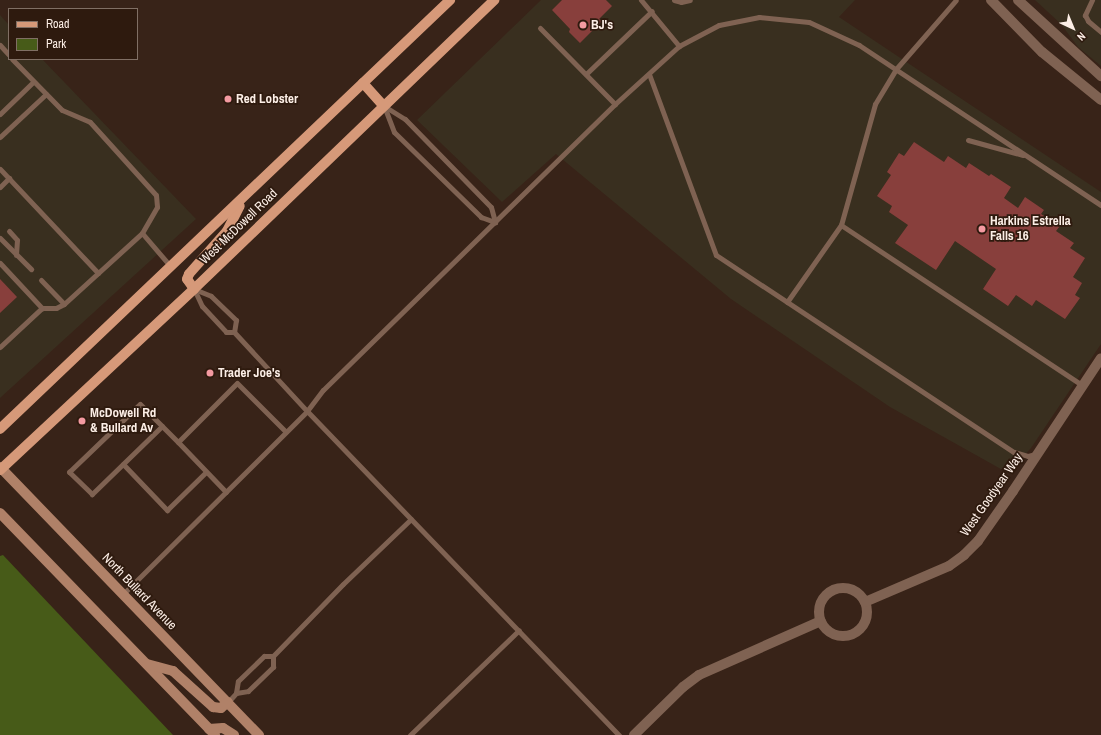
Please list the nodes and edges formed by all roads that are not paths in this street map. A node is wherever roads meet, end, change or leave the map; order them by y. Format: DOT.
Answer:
graph roads {
  1 [pos="450,0"];
  2 [pos="494,0"];
  3 [pos="641,0"];
  4 [pos="674,0"];
  5 [pos="690,0"];
  6 [pos="956,0"];
  7 [pos="991,0"];
  8 [pos="1018,0"];
  9 [pos="1092,0"];
  10 [pos="652,11"];
  11 [pos="540,28"];
  12 [pos="1101,32"];
  13 [pos="0,45"];
  14 [pos="679,46"];
  15 [pos="8,54"];
  16 [pos="13,60"];
  17 [pos="896,69"];
  18 [pos="586,74"];
  19 [pos="649,74"];
  20 [pos="1101,76"];
  21 [pos="33,82"];
  22 [pos="362,83"];
  23 [pos="46,94"];
  24 [pos="1101,100"];
  25 [pos="615,104"];
  26 [pos="384,106"];
  27 [pos="0,114"];
  28 [pos="0,137"];
  29 [pos="968,140"];
  30 [pos="1027,156"];
  31 [pos="1,172"];
  32 [pos="9,178"];
  33 [pos="0,187"];
  34 [pos="243,198"];
  35 [pos="1101,205"];
  36 [pos="495,222"];
  37 [pos="841,225"];
  38 [pos="9,231"];
  39 [pos="142,234"];
  40 [pos="0,238"];
  41 [pos="16,255"];
  42 [pos="0,263"];
  43 [pos="171,267"];
  44 [pos="31,269"];
  45 [pos="98,273"];
  46 [pos="41,280"];
  47 [pos="194,289"];
  48 [pos="787,302"];
  49 [pos="64,304"];
  50 [pos="42,308"];
  51 [pos="234,332"];
  52 [pos="0,347"];
  53 [pos="1101,358"];
  54 [pos="1082,385"];
  55 [pos="307,411"];
  56 [pos="162,426"];
  57 [pos="0,429"];
  58 [pos="286,432"];
  59 [pos="178,442"];
  60 [pos="1036,454"];
  61 [pos="123,464"];
  62 [pos="0,469"];
  63 [pos="206,472"];
  64 [pos="226,492"];
  65 [pos="0,512"];
  66 [pos="412,519"];
  67 [pos="123,594"];
  68 [pos="865,602"];
  69 [pos="821,621"];
  70 [pos="519,630"];
  71 [pos="273,656"];
  72 [pos="146,663"];
  73 [pos="236,694"];
  74 [pos="228,702"];
  75 [pos="212,732"];
  76 [pos="234,735"];
  77 [pos="259,735"];
  78 [pos="410,735"];
  79 [pos="619,735"];
  80 [pos="634,735"];
  1 -- 22 [label="main road, West McDowell Road"];
  2 -- 26 [label="main road, West McDowell Road"];
  3 -- 10 [label="lane"];
  4 -- 5 [label="lane"];
  6 -- 17 [label="lane"];
  7 -- 24 [label="street"];
  8 -- 20 [label="street"];
  9 -- 12 [label="lane"];
  10 -- 14 [label="lane"];
  10 -- 18 [label="lane"];
  11 -- 18 [label="lane"];
  13 -- 15 [label="lane"];
  14 -- 17 [label="lane"];
  14 -- 19 [label="lane"];
  16 -- 21 [label="lane"];
  17 -- 30 [label="lane"];
  17 -- 37 [label="lane"];
  18 -- 25 [label="lane"];
  19 -- 25 [label="lane"];
  19 -- 48 [label="lane"];
  21 -- 23 [label="lane"];
  21 -- 27 [label="lane"];
  22 -- 26 [label="main road"];
  22 -- 34 [label="main road, West McDowell Road"];
  23 -- 28 [label="lane"];
  23 -- 39 [label="lane"];
  25 -- 36 [label="lane"];
  26 -- 36 [label="lane"];
  26 -- 36 [label="lane"];
  26 -- 47 [label="main road, West McDowell Road"];
  29 -- 30 [label="lane"];
  30 -- 35 [label="lane"];
  31 -- 32 [label="lane"];
  32 -- 33 [label="lane"];
  32 -- 45 [label="lane"];
  34 -- 43 [label="main road, West McDowell Road"];
  34 -- 47 [label="main road"];
  36 -- 55 [label="lane"];
  37 -- 48 [label="lane"];
  37 -- 54 [label="lane"];
  38 -- 41 [label="lane"];
  39 -- 43 [label="lane"];
  39 -- 45 [label="lane"];
  40 -- 41 [label="lane"];
  41 -- 44 [label="lane"];
  42 -- 50 [label="lane"];
  43 -- 57 [label="main road, West McDowell Road"];
  45 -- 49 [label="lane"];
  46 -- 49 [label="lane"];
  47 -- 51 [label="lane"];
  47 -- 51 [label="lane"];
  47 -- 62 [label="main road, West McDowell Road"];
  48 -- 60 [label="lane"];
  49 -- 50 [label="lane"];
  50 -- 52 [label="lane"];
  51 -- 55 [label="lane"];
  53 -- 54 [label="street, West Goodyear Way"];
  54 -- 60 [label="street, West Goodyear Way"];
  55 -- 58 [label="lane"];
  55 -- 66 [label="lane"];
  56 -- 59 [label="lane"];
  56 -- 61 [label="lane"];
  56 -- 61 [label="lane"];
  58 -- 59 [label="lane"];
  58 -- 64 [label="lane"];
  59 -- 63 [label="lane"];
  60 -- 68 [label="street, West Goodyear Way"];
  61 -- 63 [label="lane"];
  62 -- 67 [label="main road, North Bullard Avenue"];
  63 -- 64 [label="lane"];
  64 -- 67 [label="lane"];
  65 -- 72 [label="main road"];
  66 -- 70 [label="lane"];
  66 -- 71 [label="lane"];
  67 -- 74 [label="main road, North Bullard Avenue"];
  68 -- 69 [label="street"];
  68 -- 69 [label="street"];
  69 -- 80 [label="street"];
  70 -- 78 [label="lane"];
  70 -- 79 [label="lane"];
  71 -- 73 [label="lane"];
  71 -- 73 [label="lane"];
  72 -- 74 [label="main road"];
  72 -- 75 [label="main road"];
  73 -- 74 [label="lane"];
  74 -- 77 [label="main road, North Bullard Avenue"];
  75 -- 76 [label="main road"];
}
